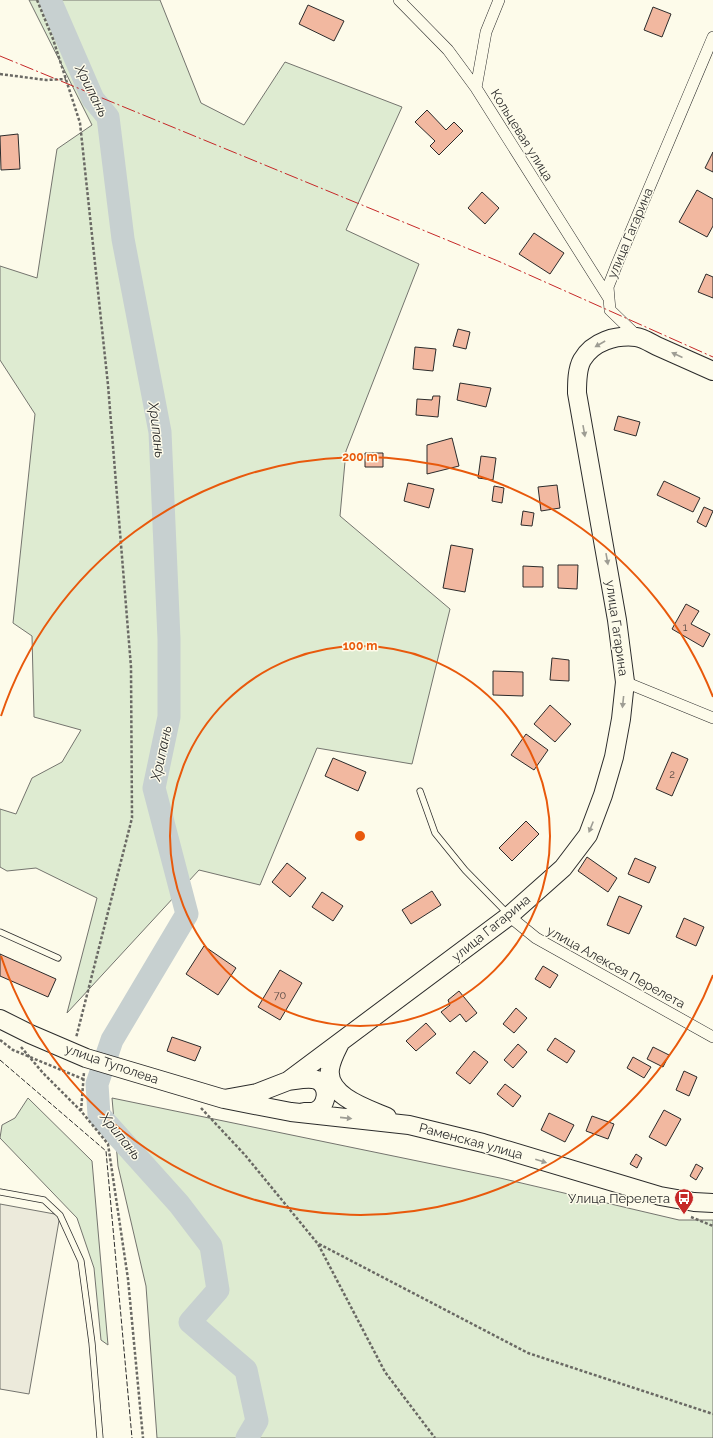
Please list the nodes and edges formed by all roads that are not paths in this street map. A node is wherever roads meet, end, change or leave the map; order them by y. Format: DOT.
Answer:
graph roads {
  1 [pos="399,0"];
  2 [pos="499,0"];
  3 [pos="713,37"];
  4 [pos="476,88"];
  5 [pos="608,297"];
  6 [pos="638,338"];
  7 [pos="713,371"];
  8 [pos="625,682"];
  9 [pos="713,718"];
  10 [pos="420,791"];
  11 [pos="509,916"];
  12 [pos="0,932"];
  13 [pos="58,958"];
  14 [pos="0,1019"];
  15 [pos="713,1037"];
  16 [pos="341,1042"];
  17 [pos="288,1081"];
  18 [pos="224,1099"];
  19 [pos="291,1112"];
  20 [pos="409,1125"];
  21 [pos="0,1192"];
  22 [pos="713,1203"];
  23 [pos="100,1438"];
  1 -- 4 [label="street, Кольцевая улица"];
  2 -- 4 [label="street"];
  3 -- 5 [label="street, улица Гагарина"];
  4 -- 5 [label="street, Кольцевая улица"];
  5 -- 6 [label="street, улица Гагарина"];
  7 -- 6 [label="main road, one-way"];
  6 -- 8 [label="main road, улица Гагарина, one-way"];
  8 -- 9 [label="street"];
  8 -- 11 [label="main road, улица Гагарина, one-way"];
  10 -- 11 [label="lane"];
  11 -- 15 [label="street, улица Алексея Перелета"];
  11 -- 16 [label="main road, улица Гагарина"];
  12 -- 13 [label="lane"];
  14 -- 18 [label="main road, улица Туполева"];
  16 -- 17 [label="main road, улица Гагарина"];
  16 -- 20 [label="main road"];
  17 -- 18 [label="main road, улица Гагарина"];
  17 -- 19 [label="main road"];
  18 -- 19 [label="main road, Раменская улица"];
  19 -- 20 [label="main road, Раменская улица, one-way"];
  20 -- 22 [label="main road, Раменская улица, one-way"];
  21 -- 23 [label="lane"];
}
